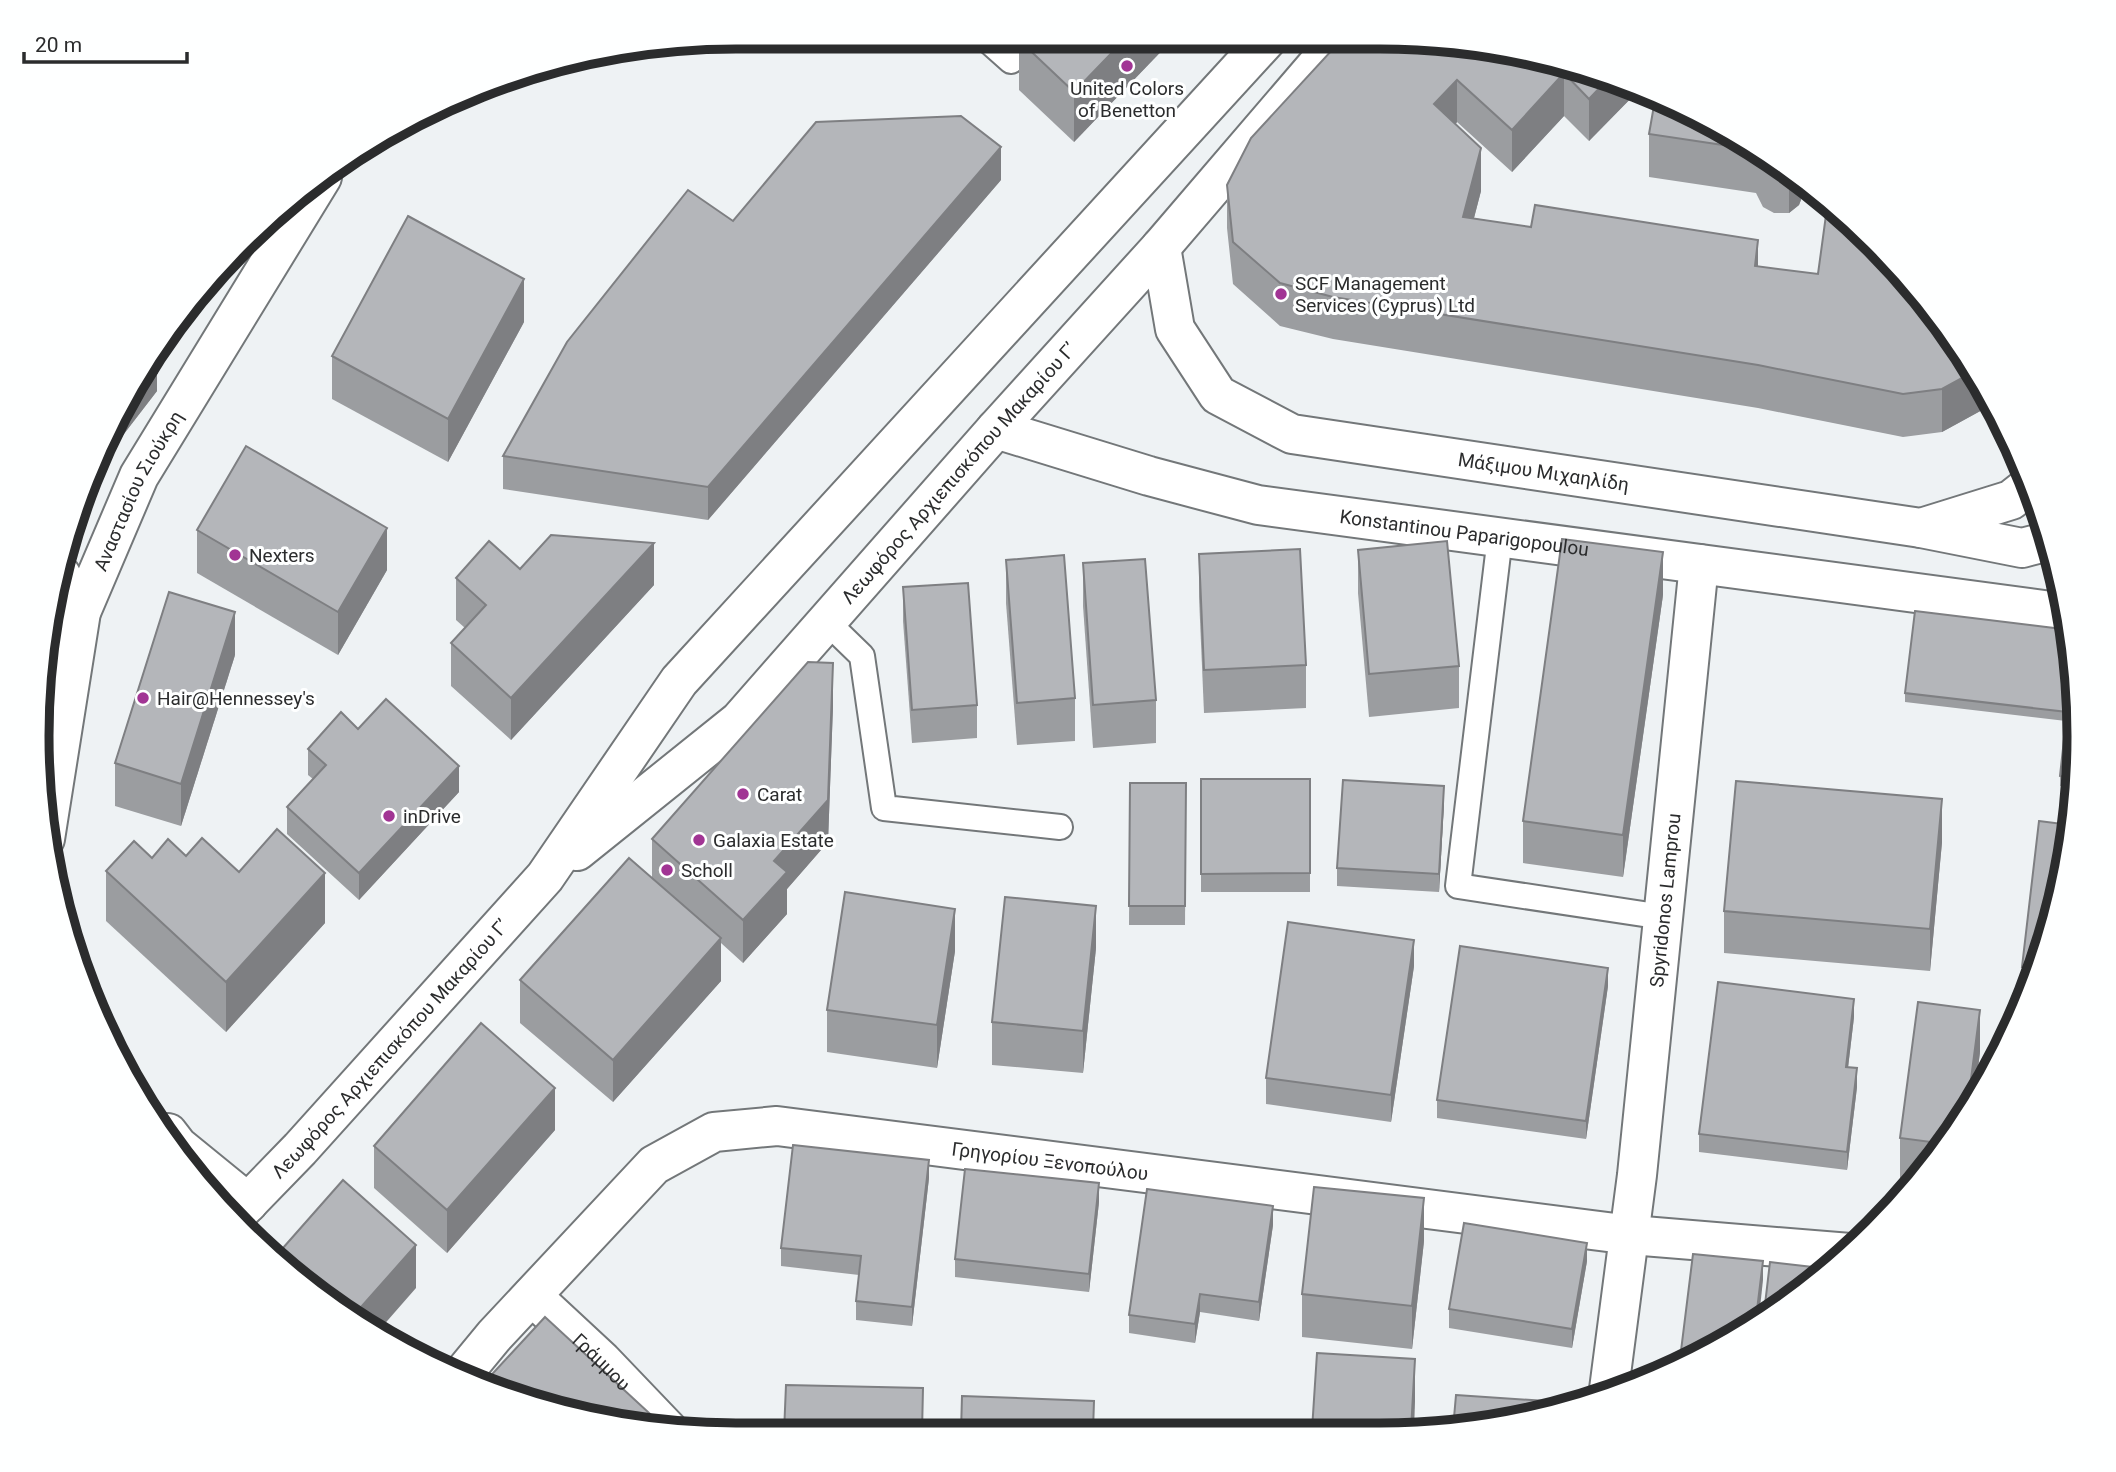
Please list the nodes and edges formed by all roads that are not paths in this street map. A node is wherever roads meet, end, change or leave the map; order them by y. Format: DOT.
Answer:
graph roads {
  1 [pos="998,49"];
  2 [pos="1022,49"];
  3 [pos="1258,49"];
  4 [pos="1331,49"];
  5 [pos="309,198"];
  6 [pos="1161,247"];
  7 [pos="996,429"];
  8 [pos="2022,491"];
  9 [pos="1921,528"];
  10 [pos="1500,537"];
  11 [pos="2040,543"];
  12 [pos="1699,564"];
  13 [pos="66,584"];
  14 [pos="81,612"];
  15 [pos="2056,612"];
  16 [pos="827,622"];
  17 [pos="52,797"];
  18 [pos="1060,827"];
  19 [pos="545,877"];
  20 [pos="1663,917"];
  21 [pos="216,1185"];
  22 [pos="240,1210"];
  23 [pos="1631,1234"];
  24 [pos="1835,1251"];
  25 [pos="532,1296"];
  26 [pos="467,1368"];
  27 [pos="1610,1384"];
  28 [pos="657,1418"];
  1 -- 2 [label="lane"];
  3 -- 19 [label="street, Λεωφόρος Αρχιεπισκόπου Μακαρίου Γ’"];
  4 -- 6 [label="street, Λεωφόρος Αρχιεπισκόπου Μακαρίου Γ’"];
  5 -- 14 [label="street, Αναστασίου Σιούκρη"];
  6 -- 7 [label="street, Λεωφόρος Αρχιεπισκόπου Μακαρίου Γ’"];
  6 -- 9 [label="street, Μάξιμου Μιχαηλίδη"];
  7 -- 10 [label="street, Konstantinou Paparigopoulou"];
  7 -- 16 [label="street, Λεωφόρος Αρχιεπισκόπου Μακαρίου Γ’"];
  8 -- 9 [label="street, Μάξιμου Μιχαηλίδη"];
  9 -- 11 [label="street"];
  10 -- 12 [label="street, Konstantinou Paparigopoulou"];
  10 -- 20 [label="lane"];
  12 -- 15 [label="street, Konstantinou Paparigopoulou"];
  12 -- 20 [label="street, Spyridonos Lamprou"];
  13 -- 14 [label="street"];
  14 -- 17 [label="street, Αναστασίου Σιούκρη"];
  16 -- 18 [label="lane"];
  16 -- 19 [label="street, Λεωφόρος Αρχιεπισκόπου Μακαρίου Γ’"];
  19 -- 22 [label="street, Λεωφόρος Αρχιεπισκόπου Μακαρίου Γ’"];
  20 -- 23 [label="street, Spyridonos Lamprou"];
  21 -- 22 [label="street"];
  23 -- 24 [label="street, Γρηγορίου Ξενοπούλου"];
  23 -- 25 [label="street, Γρηγορίου Ξενοπούλου"];
  23 -- 27 [label="street, Spyridonos Lamprou"];
  25 -- 26 [label="street, Γρηγορίου Ξενοπούλου"];
  25 -- 28 [label="street, Γράμμου"];
}
